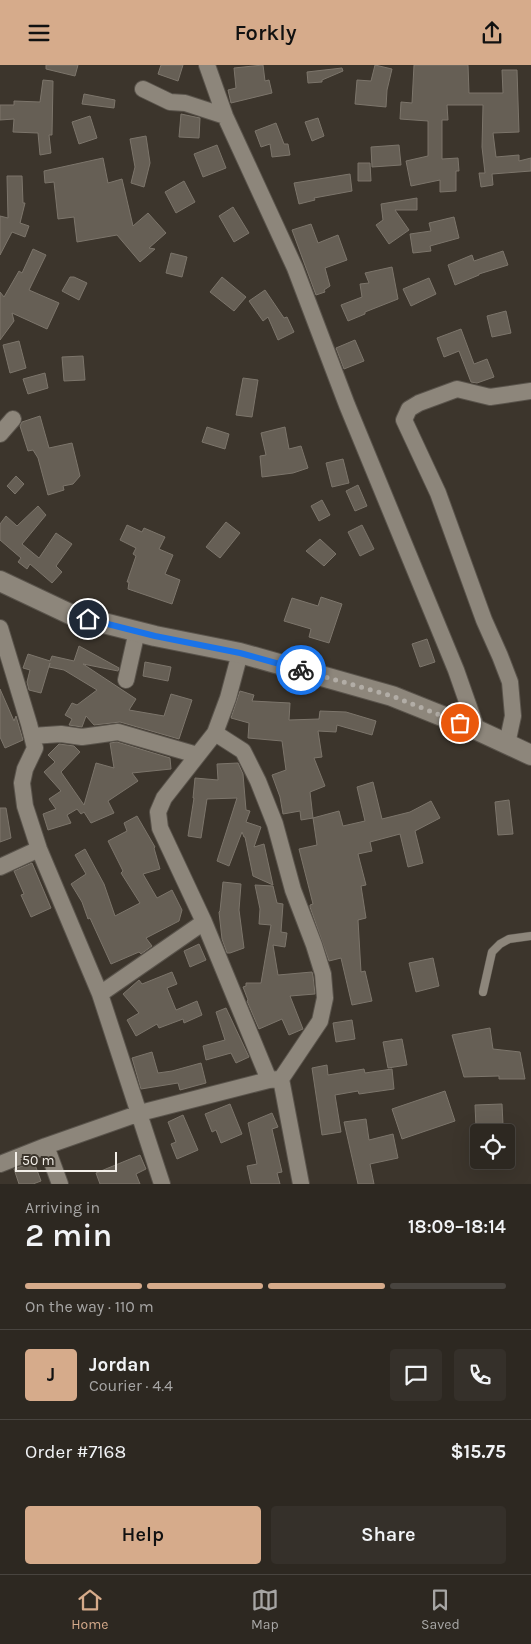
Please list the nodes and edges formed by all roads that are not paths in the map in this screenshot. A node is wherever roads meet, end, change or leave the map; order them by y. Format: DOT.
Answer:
graph roads {
  1 [pos="207,65"];
  2 [pos="143,89"];
  3 [pos="225,116"];
  4 [pos="531,391"];
  5 [pos="13,419"];
  6 [pos="0,434"];
  7 [pos="0,581"];
  8 [pos="0,629"];
  9 [pos="137,631"];
  10 [pos="240,653"];
  11 [pos="126,680"];
  12 [pos="478,730"];
  13 [pos="215,733"];
  14 [pos="32,736"];
  15 [pos="507,744"];
  16 [pos="197,755"];
  17 [pos="531,755"];
  18 [pos="39,849"];
  19 [pos="0,867"];
  20 [pos="204,922"];
  21 [pos="531,936"];
  22 [pos="483,992"];
  23 [pos="100,994"];
  24 [pos="275,1080"];
  25 [pos="140,1113"];
  26 [pos="46,1146"];
  27 [pos="0,1164"];
  28 [pos="60,1184"];
  29 [pos="162,1184"];
  30 [pos="301,1184"];
  1 -- 3 [label="street"];
  2 -- 3 [label="street"];
  3 -- 12 [label="street"];
  4 -- 15 [label="street"];
  5 -- 6 [label="street"];
  7 -- 9 [label="street"];
  8 -- 14 [label="street"];
  9 -- 10 [label="street"];
  9 -- 11 [label="street"];
  10 -- 12 [label="street"];
  10 -- 13 [label="street"];
  12 -- 15 [label="street"];
  13 -- 16 [label="street"];
  13 -- 24 [label="street"];
  14 -- 16 [label="street"];
  14 -- 18 [label="street"];
  15 -- 17 [label="street"];
  16 -- 20 [label="street"];
  18 -- 19 [label="street"];
  18 -- 23 [label="street"];
  20 -- 23 [label="street"];
  20 -- 24 [label="street"];
  21 -- 22 [label="lane"];
  23 -- 25 [label="street"];
  24 -- 25 [label="street"];
  24 -- 30 [label="street"];
  25 -- 26 [label="street"];
  25 -- 29 [label="street"];
  26 -- 27 [label="street"];
  26 -- 28 [label="street"];
}
